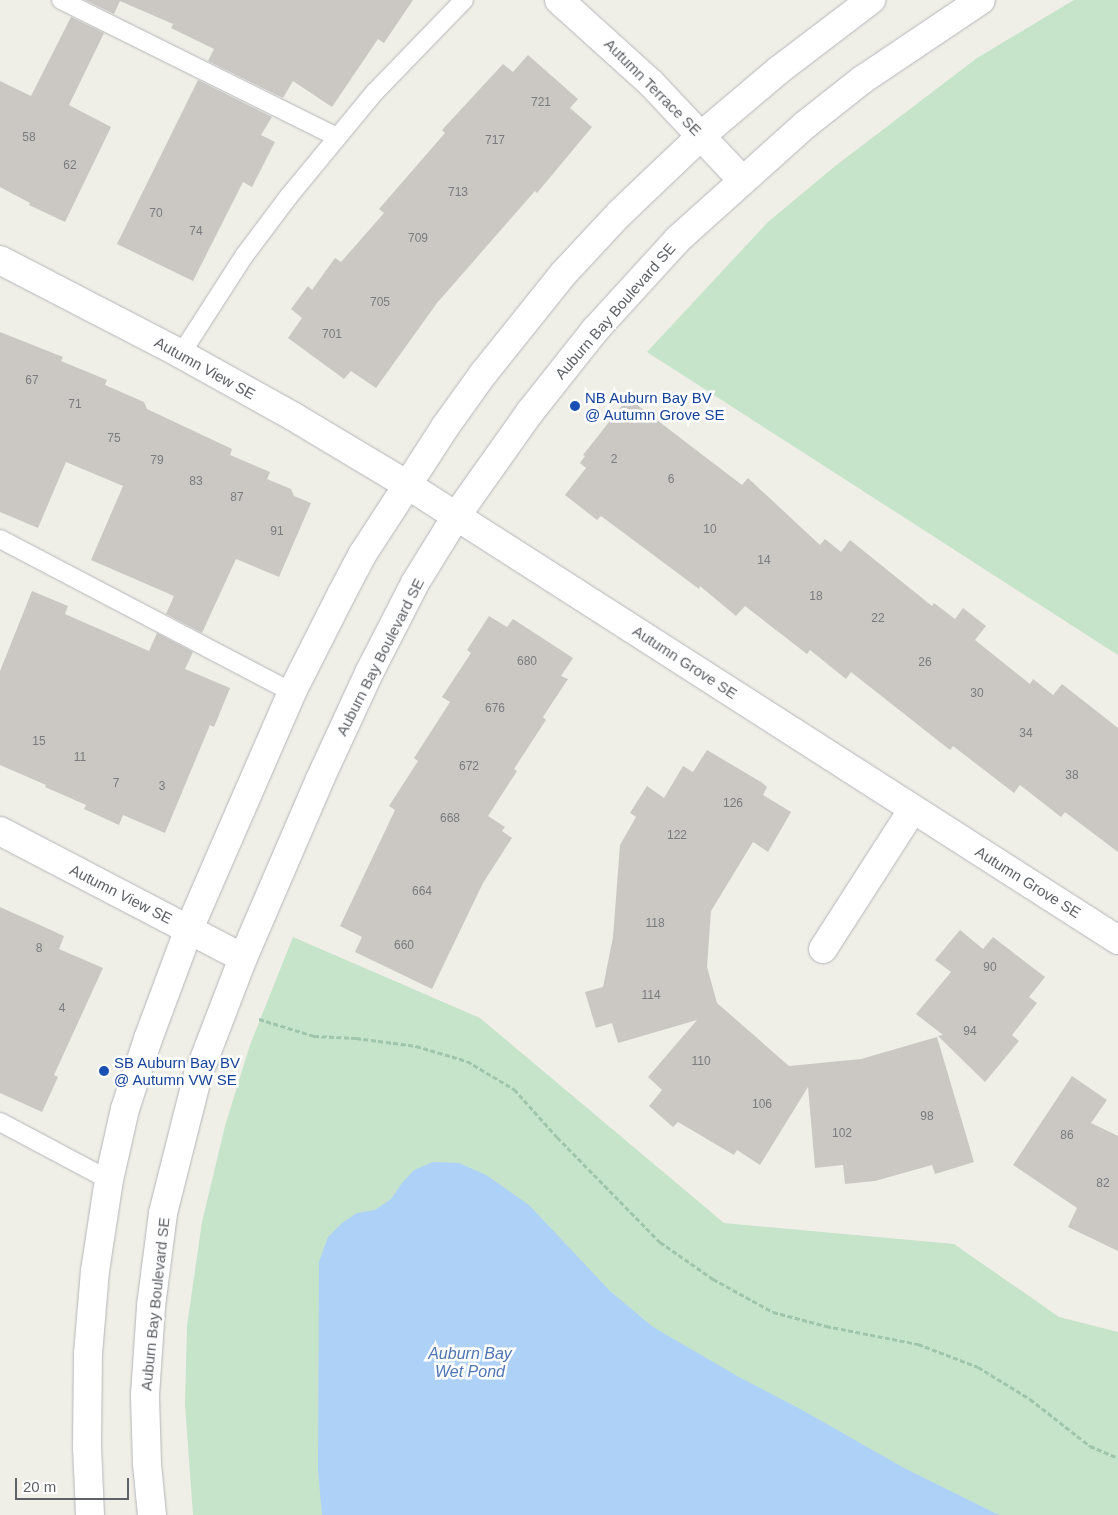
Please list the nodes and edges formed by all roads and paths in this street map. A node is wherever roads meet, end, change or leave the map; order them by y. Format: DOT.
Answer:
graph roads {
  1 [pos="61,0"];
  2 [pos="464,0"];
  3 [pos="560,0"];
  4 [pos="871,0"];
  5 [pos="981,0"];
  6 [pos="702,135"];
  7 [pos="337,137"];
  8 [pos="742,180"];
  9 [pos="0,260"];
  10 [pos="181,354"];
  11 [pos="406,484"];
  12 [pos="457,515"];
  13 [pos="0,539"];
  14 [pos="292,692"];
  15 [pos="913,809"];
  16 [pos="0,831"];
  17 [pos="190,929"];
  18 [pos="1118,940"];
  19 [pos="823,949"];
  20 [pos="243,958"];
  21 [pos="259,1018"];
  22 [pos="0,1122"];
  23 [pos="109,1180"];
  24 [pos="1118,1458"];
  25 [pos="90,1515"];
  26 [pos="152,1515"];
  1 -- 7 [label="lane"];
  2 -- 7 [label="lane"];
  3 -- 6 [label="street, Autumn Terrace SE"];
  4 -- 6 [label="street"];
  5 -- 8 [label="street, Auburn Bay Boulevard SE"];
  6 -- 8 [label="street, Autumn Terrace SE"];
  6 -- 11 [label="street"];
  7 -- 10 [label="lane"];
  8 -- 12 [label="street, Auburn Bay Boulevard SE"];
  9 -- 10 [label="street, Autumn View SE"];
  10 -- 11 [label="street, Autumn View SE"];
  11 -- 12 [label="street, Autumn View SE"];
  11 -- 14 [label="street"];
  12 -- 15 [label="street, Autumn Grove SE"];
  12 -- 20 [label="street, Auburn Bay Boulevard SE"];
  13 -- 14 [label="lane"];
  14 -- 17 [label="street"];
  15 -- 18 [label="street, Autumn Grove SE"];
  15 -- 19 [label="street"];
  16 -- 17 [label="street, Autumn View SE"];
  17 -- 20 [label="street, Autumn View SE"];
  17 -- 23 [label="street"];
  20 -- 26 [label="street, Auburn Bay Boulevard SE"];
  21 -- 24 [label="path"];
  22 -- 23 [label="lane"];
  23 -- 25 [label="street"];
}
